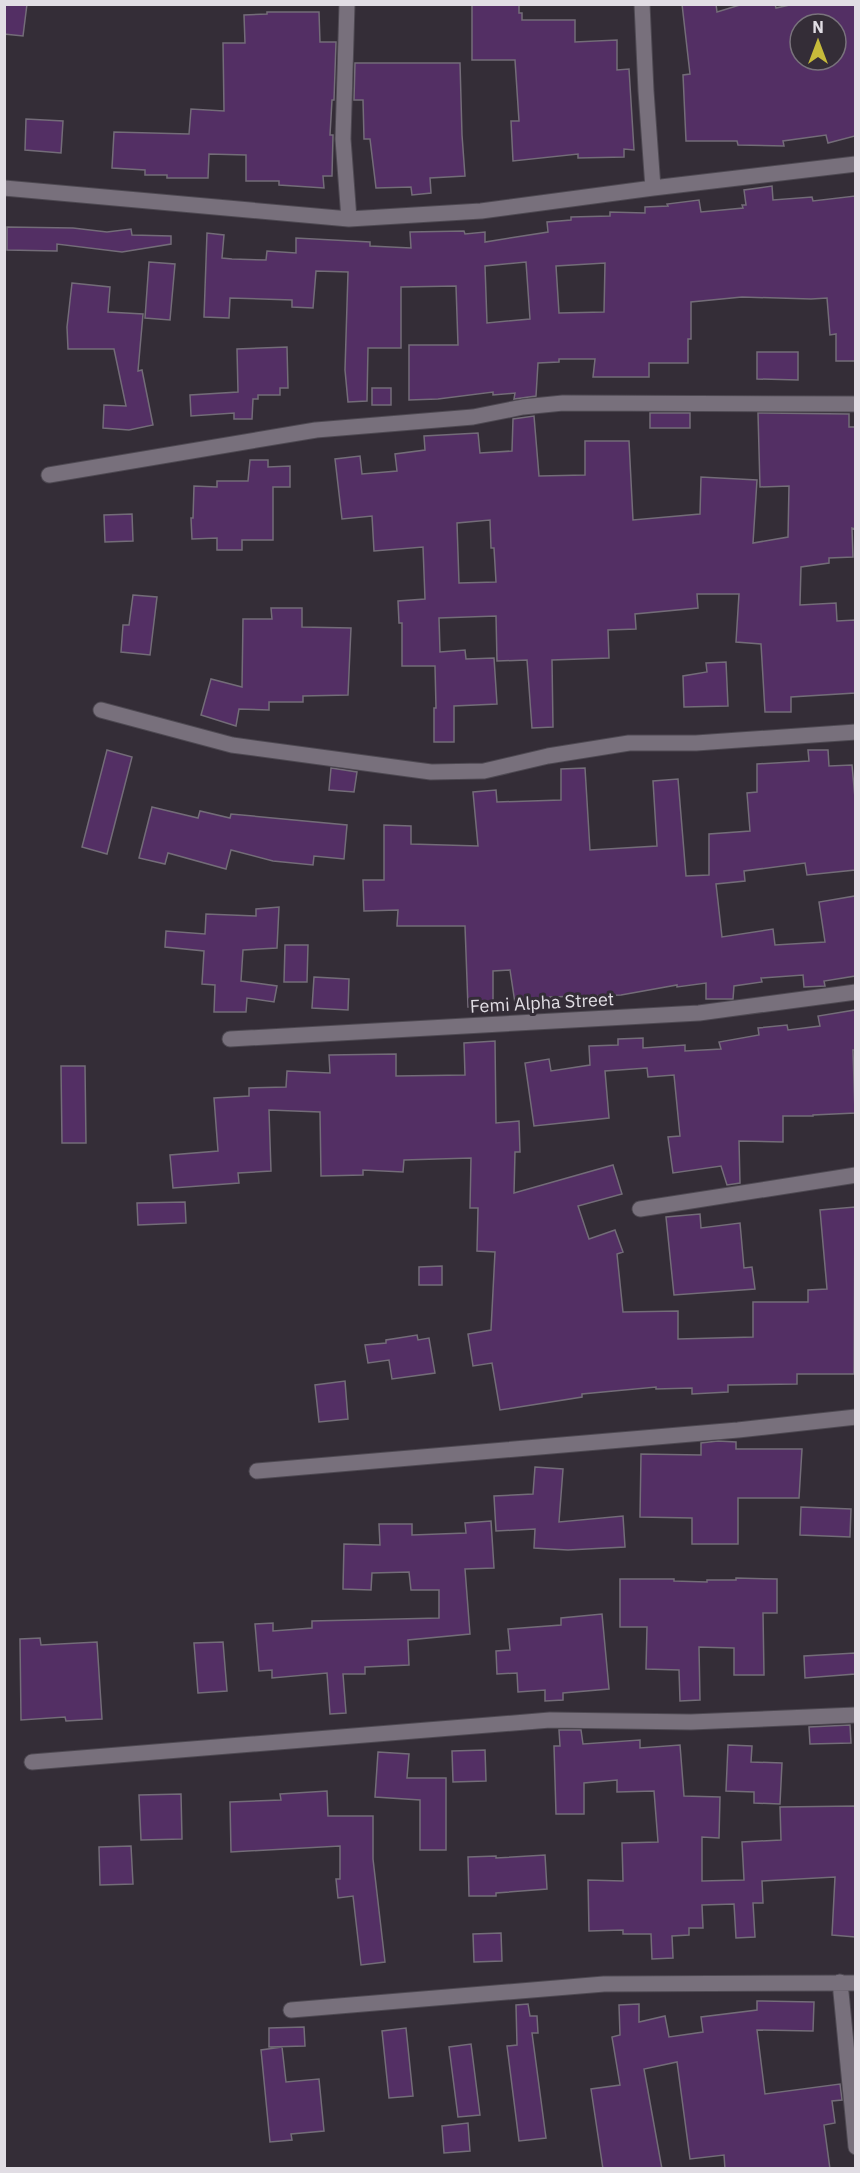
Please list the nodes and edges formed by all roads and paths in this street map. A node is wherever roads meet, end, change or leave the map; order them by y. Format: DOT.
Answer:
graph roads {
  1 [pos="347,4"];
  2 [pos="642,4"];
  3 [pos="855,164"];
  4 [pos="4,188"];
  5 [pos="653,188"];
  6 [pos="349,219"];
  7 [pos="855,404"];
  8 [pos="49,475"];
  9 [pos="101,710"];
  10 [pos="855,732"];
  11 [pos="855,992"];
  12 [pos="230,1039"];
  13 [pos="855,1175"];
  14 [pos="640,1209"];
  15 [pos="855,1417"];
  16 [pos="257,1471"];
  17 [pos="855,1715"];
  18 [pos="32,1762"];
  19 [pos="848,1983"];
  20 [pos="291,2010"];
  21 [pos="855,2147"];
  1 -- 6 [label="street"];
  2 -- 5 [label="street"];
  3 -- 5 [label="street"];
  4 -- 6 [label="street"];
  5 -- 6 [label="street"];
  7 -- 8 [label="street"];
  9 -- 10 [label="street"];
  11 -- 12 [label="street, Femi Alpha Street"];
  13 -- 14 [label="street"];
  15 -- 16 [label="street"];
  17 -- 18 [label="street"];
  19 -- 20 [label="street"];
  19 -- 21 [label="street"];
}
